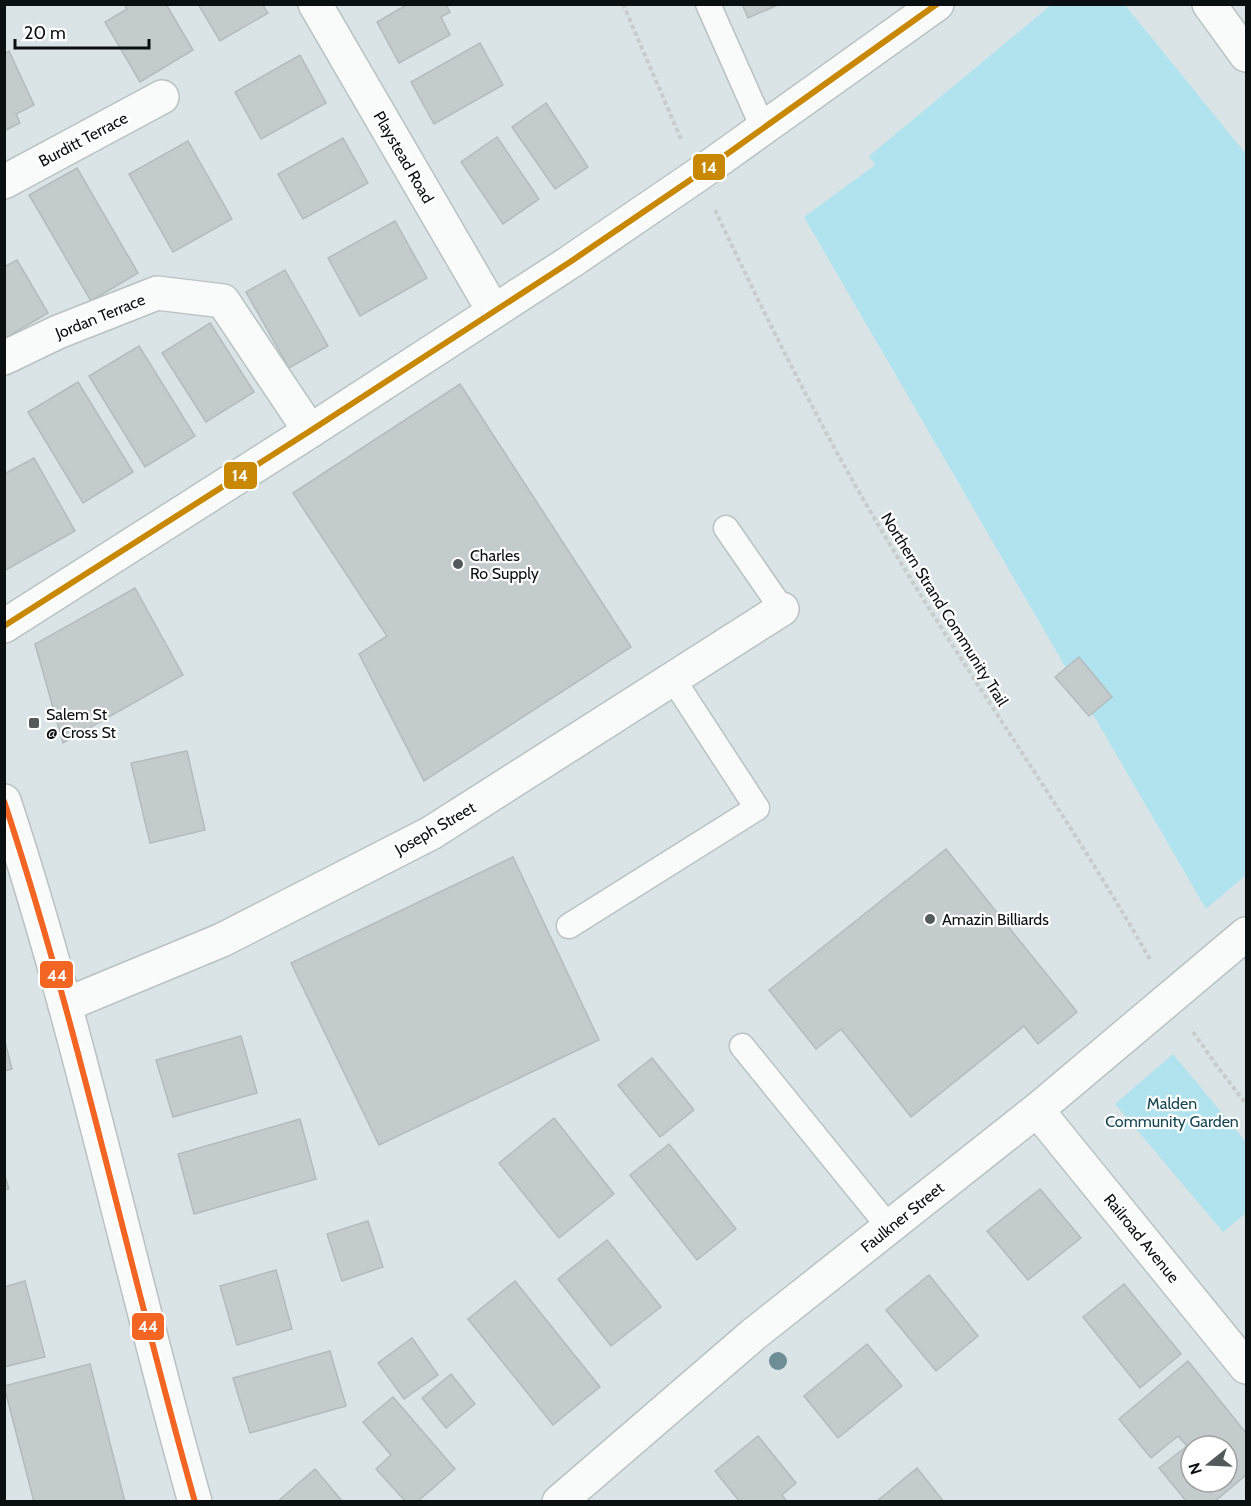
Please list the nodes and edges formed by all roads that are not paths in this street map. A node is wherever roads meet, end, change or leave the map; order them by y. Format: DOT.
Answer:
graph roads {
  1 [pos="315,4"];
  2 [pos="708,4"];
  3 [pos="937,4"];
  4 [pos="1209,4"];
  5 [pos="1246,55"];
  6 [pos="162,97"];
  7 [pos="763,128"];
  8 [pos="4,182"];
  9 [pos="493,310"];
  10 [pos="4,358"];
  11 [pos="310,431"];
  12 [pos="726,528"];
  13 [pos="782,609"];
  14 [pos="4,626"];
  15 [pos="673,678"];
  16 [pos="4,801"];
  17 [pos="569,926"];
  18 [pos="1246,934"];
  19 [pos="65,1005"];
  20 [pos="742,1046"];
  21 [pos="1037,1110"];
  22 [pos="889,1227"];
  23 [pos="1246,1367"];
  24 [pos="195,1502"];
  25 [pos="559,1502"];
  1 -- 9 [label="street, Playstead Road"];
  2 -- 7 [label="lane"];
  3 -- 7 [label="street"];
  4 -- 5 [label="street"];
  6 -- 8 [label="street, Burditt Terrace"];
  7 -- 9 [label="street"];
  9 -- 11 [label="street"];
  10 -- 11 [label="street, Jordan Terrace"];
  11 -- 14 [label="street"];
  12 -- 13 [label="lane"];
  13 -- 15 [label="street, Joseph Street"];
  15 -- 17 [label="lane"];
  15 -- 19 [label="street, Joseph Street"];
  16 -- 19 [label="street"];
  18 -- 21 [label="street, Faulkner Street"];
  19 -- 24 [label="street"];
  20 -- 22 [label="lane"];
  21 -- 22 [label="street, Faulkner Street"];
  21 -- 23 [label="street, Railroad Avenue"];
  22 -- 25 [label="street, Faulkner Street"];
}
